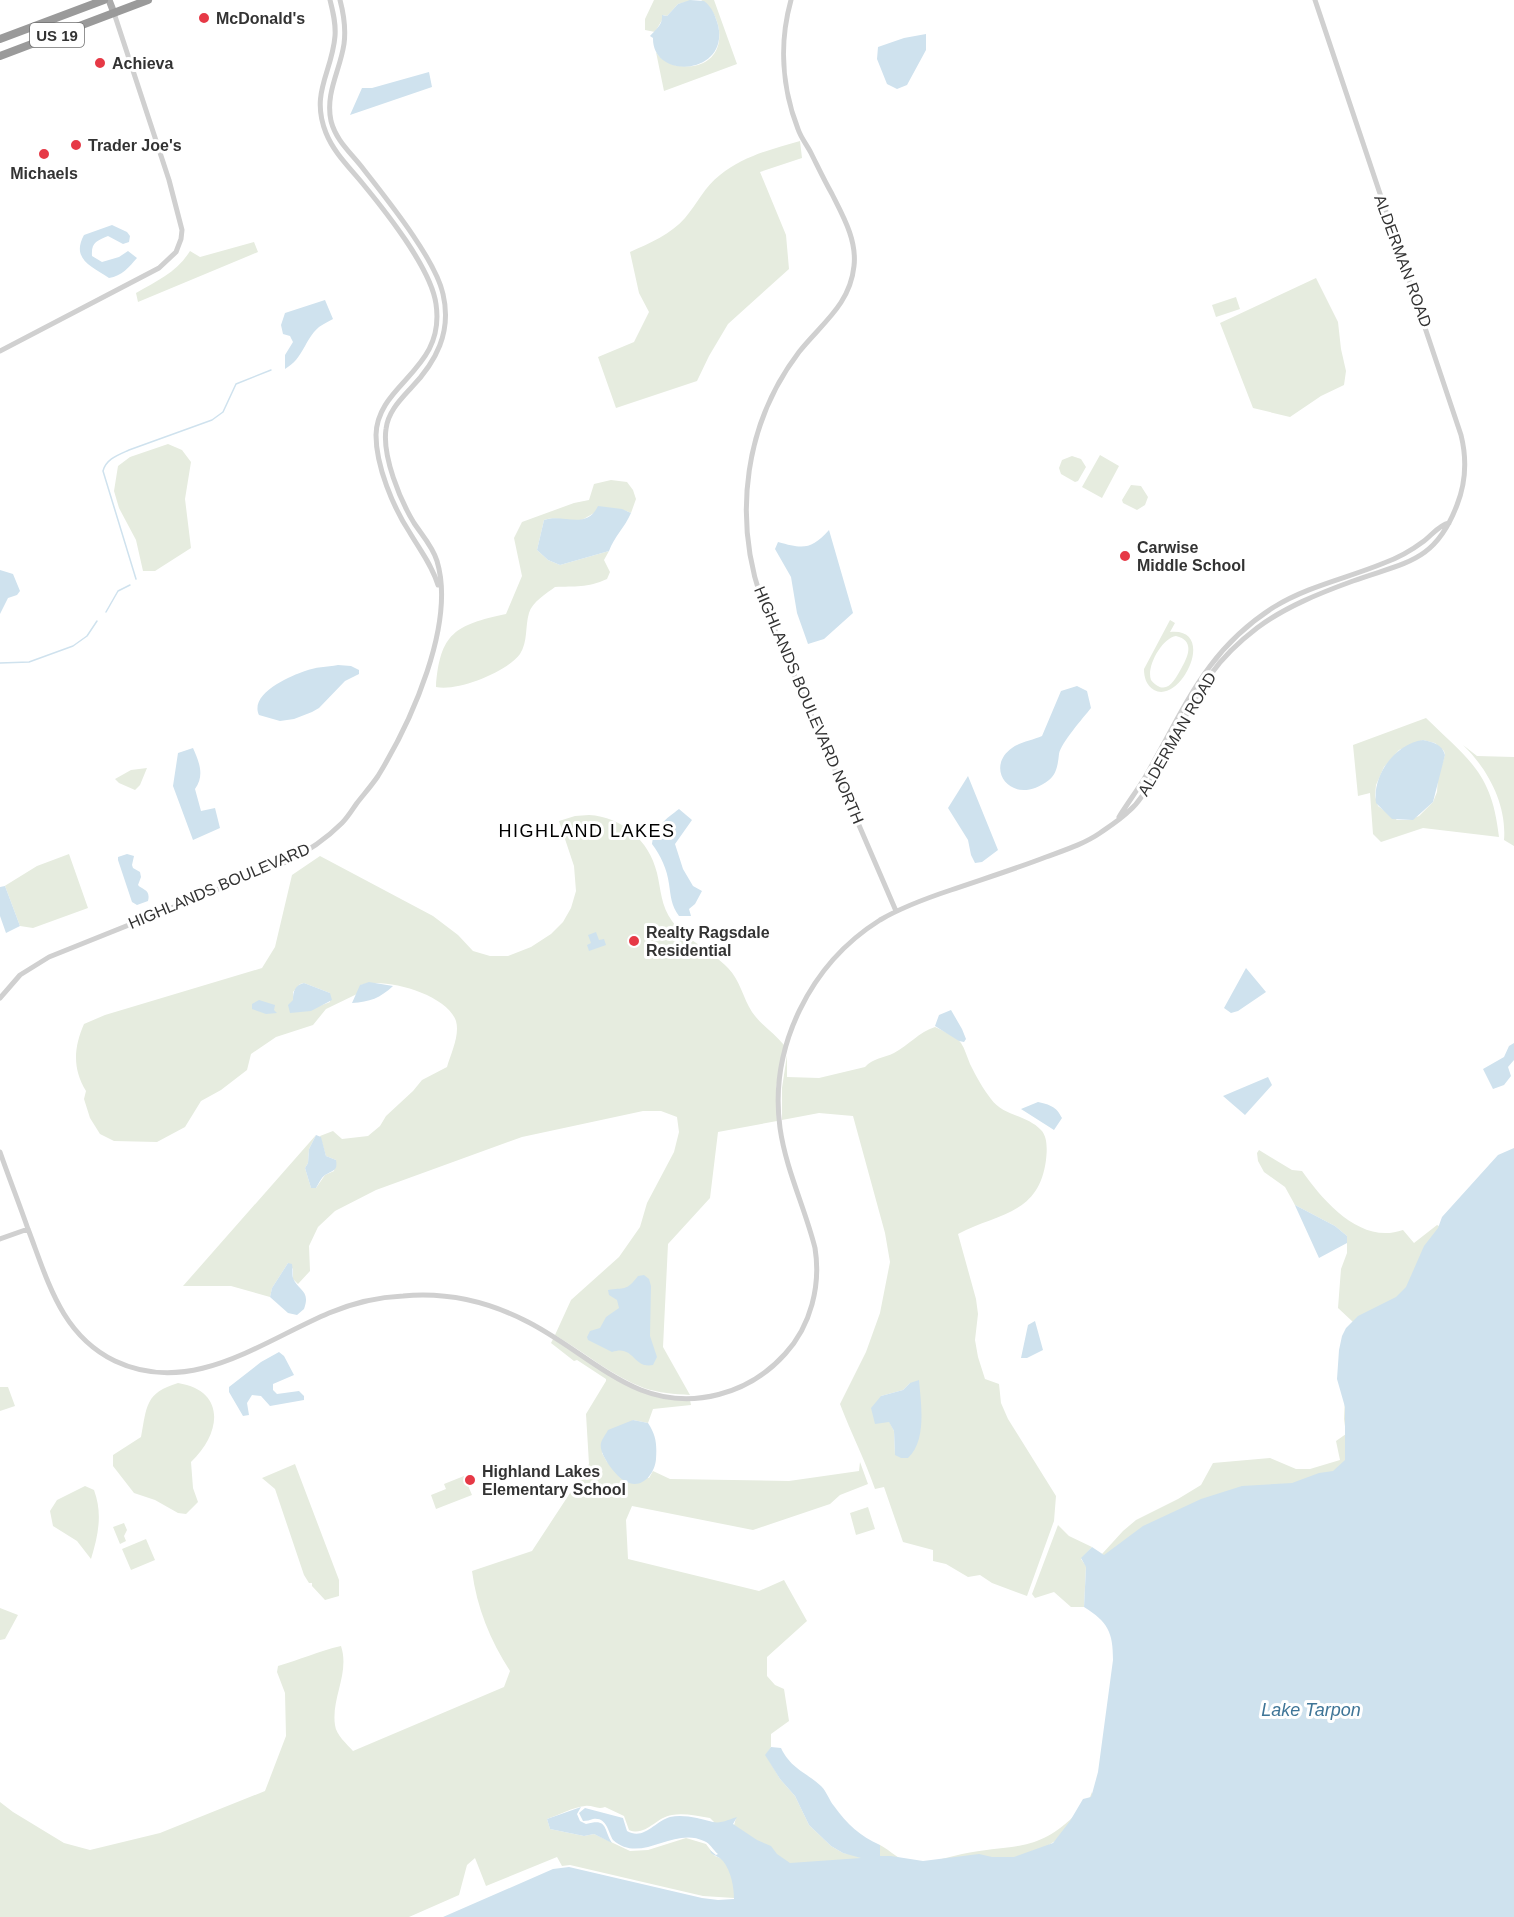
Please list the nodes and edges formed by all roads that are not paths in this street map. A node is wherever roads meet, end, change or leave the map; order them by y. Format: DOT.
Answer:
graph roads {
  1 [pos="104,0"];
  2 [pos="109,0"];
  3 [pos="148,0"];
  4 [pos="330,0"];
  5 [pos="340,0"];
  6 [pos="791,0"];
  7 [pos="1315,0"];
  8 [pos="114,13"];
  9 [pos="0,39"];
  10 [pos="0,56"];
  11 [pos="0,351"];
  12 [pos="1449,523"];
  13 [pos="441,595"];
  14 [pos="1116,820"];
  15 [pos="896,911"];
  16 [pos="0,998"];
  17 [pos="0,1152"];
  18 [pos="28,1229"];
  19 [pos="0,1239"];
  1 -- 9 [label="highway, US 19"];
  2 -- 8 [label="main road"];
  3 -- 8 [label="highway, US 19"];
  4 -- 13 [label="street, HIGHLANDS BOULEVARD"];
  5 -- 13 [label="street, HIGHLANDS BOULEVARD"];
  6 -- 15 [label="street, HIGHLANDS BOULEVARD NORTH"];
  7 -- 12 [label="street, ALDERMAN ROAD"];
  8 -- 10 [label="highway, US 19"];
  8 -- 11 [label="street"];
  12 -- 14 [label="street, ALDERMAN ROAD"];
  12 -- 14 [label="street, ALDERMAN ROAD"];
  13 -- 16 [label="street, HIGHLANDS BOULEVARD"];
  14 -- 15 [label="street, ALDERMAN ROAD"];
  15 -- 18 [label="street"];
  17 -- 18 [label="street"];
  18 -- 19 [label="street"];
}
